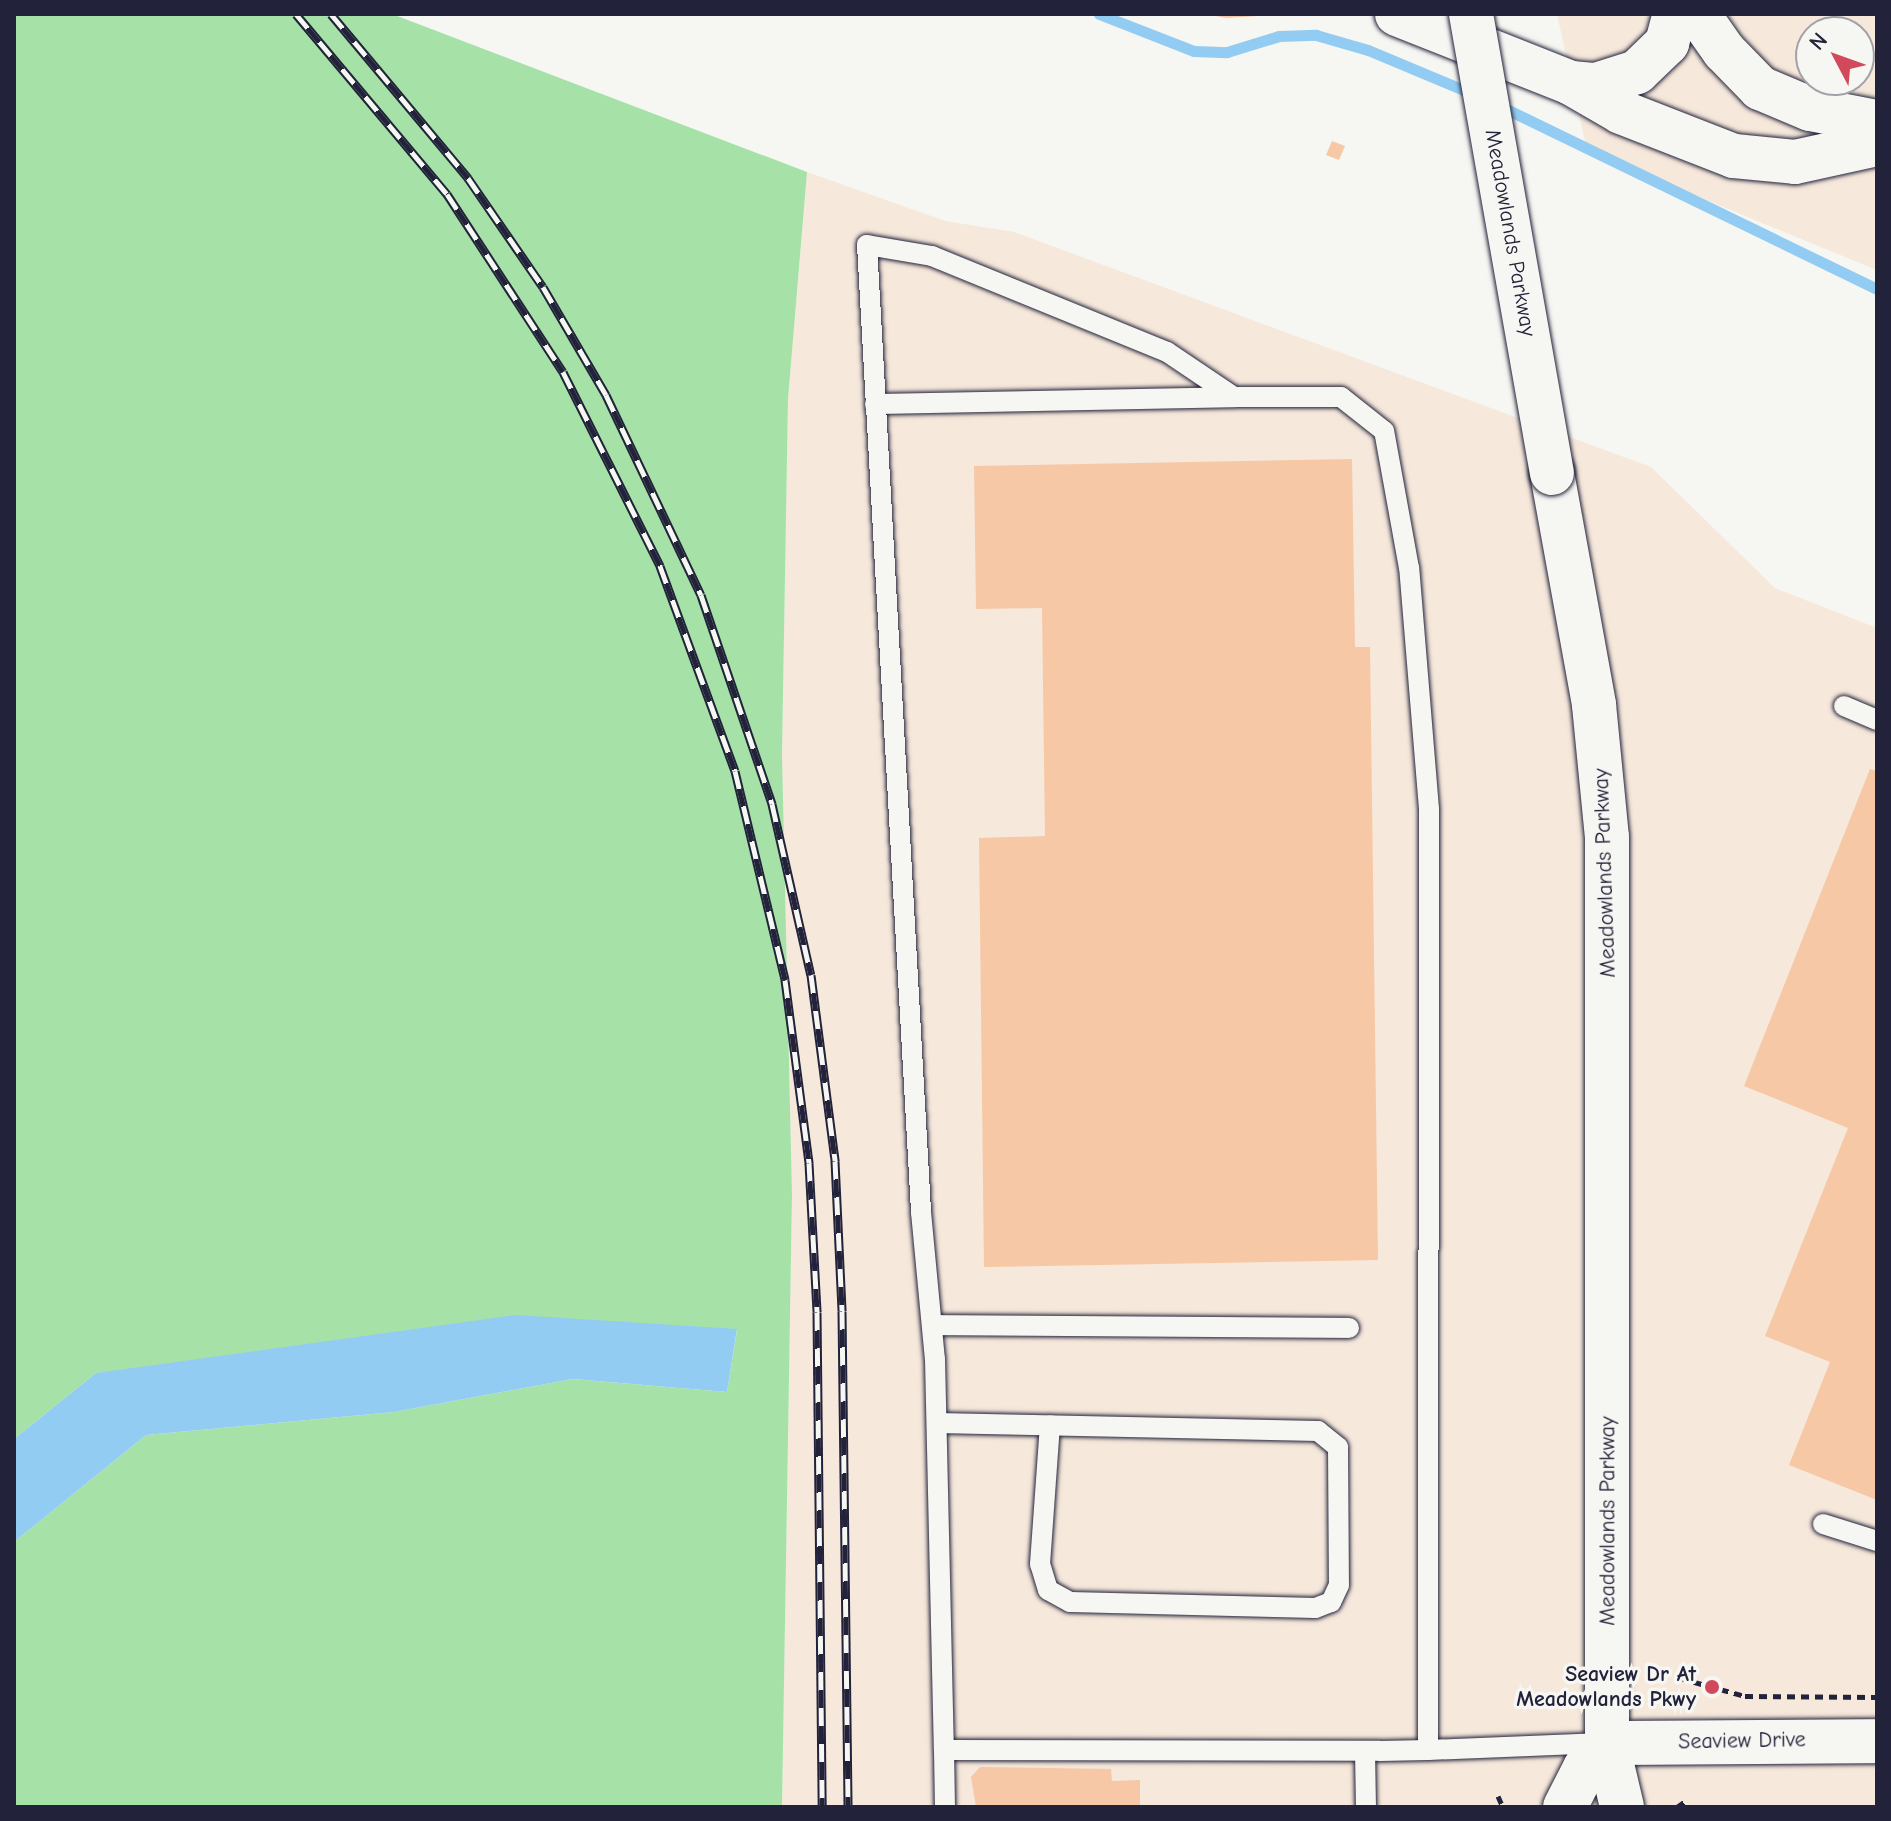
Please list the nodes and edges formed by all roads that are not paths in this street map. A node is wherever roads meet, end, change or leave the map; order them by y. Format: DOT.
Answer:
graph roads {
  1 [pos="1471,14"];
  2 [pos="1675,14"];
  3 [pos="1698,14"];
  4 [pos="1402,17"];
  5 [pos="1571,83"];
  6 [pos="1877,122"];
  7 [pos="1877,144"];
  8 [pos="1234,397"];
  9 [pos="875,404"];
  10 [pos="1844,706"];
  11 [pos="1877,720"];
  12 [pos="932,1325"];
  13 [pos="1349,1328"];
  14 [pos="937,1423"];
  15 [pos="1050,1425"];
  16 [pos="1823,1524"];
  17 [pos="1877,1541"];
  18 [pos="1877,1741"];
  19 [pos="1607,1743"];
  20 [pos="944,1750"];
  21 [pos="1428,1750"];
  22 [pos="1365,1751"];
  23 [pos="945,1807"];
  24 [pos="1366,1807"];
  25 [pos="1565,1807"];
  26 [pos="1622,1807"];
  1 -- 19 [label="main road, Meadowlands Parkway, bridge"];
  2 -- 5 [label="main road"];
  3 -- 6 [label="main road"];
  4 -- 5 [label="main road"];
  5 -- 7 [label="main road"];
  8 -- 9 [label="lane"];
  8 -- 9 [label="lane"];
  8 -- 21 [label="lane"];
  9 -- 12 [label="lane"];
  10 -- 11 [label="lane"];
  12 -- 13 [label="lane"];
  12 -- 14 [label="lane"];
  14 -- 15 [label="lane"];
  14 -- 20 [label="lane"];
  15 -- 15 [label="lane"];
  16 -- 17 [label="lane"];
  18 -- 19 [label="main road, Seaview Drive"];
  19 -- 21 [label="lane"];
  19 -- 25 [label="main road"];
  19 -- 26 [label="main road, Meadowlands Parkway"];
  20 -- 22 [label="lane"];
  20 -- 23 [label="lane"];
  21 -- 22 [label="lane"];
  22 -- 24 [label="lane"];
}
